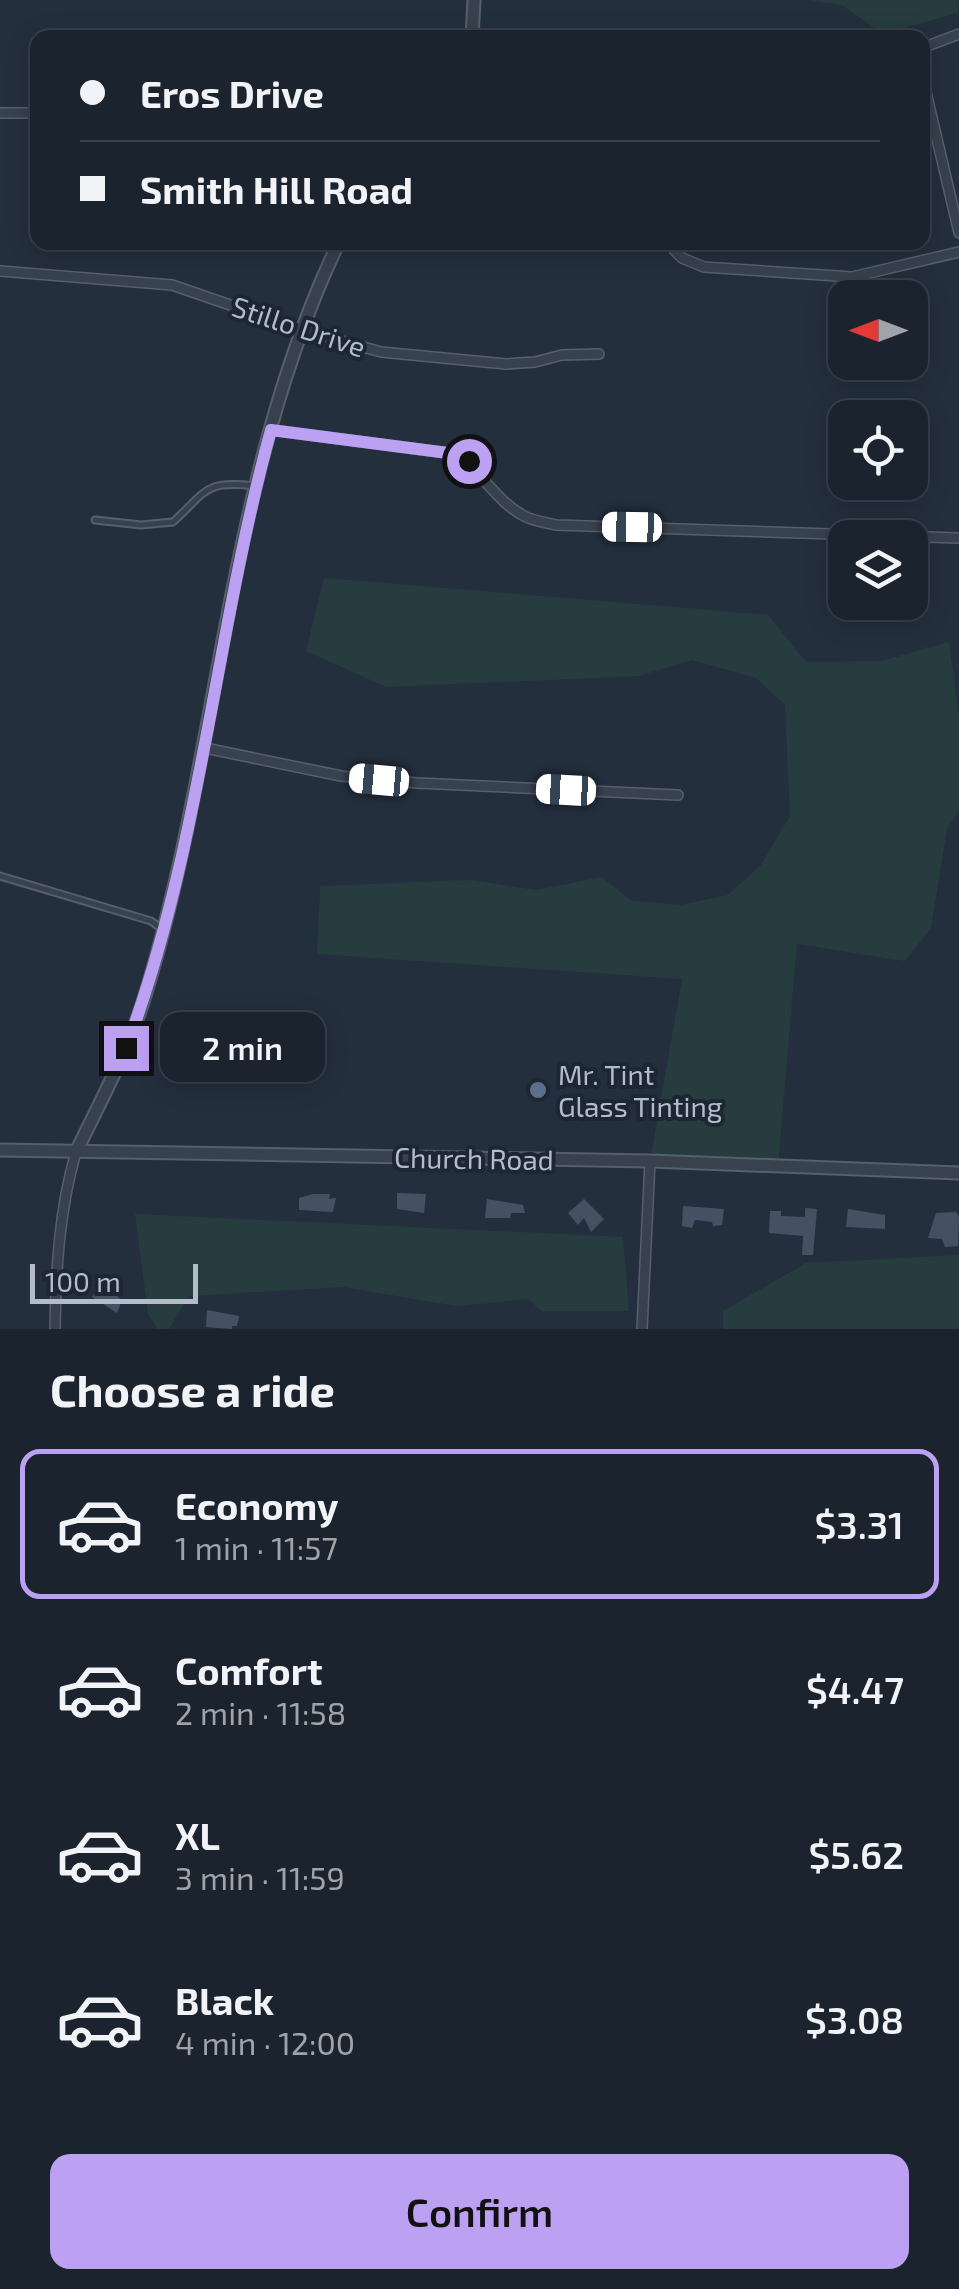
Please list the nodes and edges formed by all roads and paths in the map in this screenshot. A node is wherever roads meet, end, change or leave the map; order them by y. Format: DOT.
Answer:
graph roads {
  1 [pos="474,0"];
  2 [pos="472,30"];
  3 [pos="959,34"];
  4 [pos="930,45"];
  5 [pos="930,109"];
  6 [pos="0,113"];
  7 [pos="30,113"];
  8 [pos="959,232"];
  9 [pos="335,250"];
  10 [pos="674,250"];
  11 [pos="959,252"];
  12 [pos="0,272"];
  13 [pos="303,330"];
  14 [pos="599,354"];
  15 [pos="271,430"];
  16 [pos="255,486"];
  17 [pos="95,520"];
  18 [pos="959,538"];
  19 [pos="204,748"];
  20 [pos="678,795"];
  21 [pos="0,876"];
  22 [pos="162,929"];
  23 [pos="0,1150"];
  24 [pos="76,1152"];
  25 [pos="650,1161"];
  26 [pos="953,1172"];
  27 [pos="55,1329"];
  28 [pos="642,1329"];
  1 -- 2 [label="street"];
  3 -- 4 [label="street"];
  5 -- 8 [label="street"];
  6 -- 7 [label="street"];
  9 -- 13 [label="street"];
  10 -- 11 [label="street"];
  12 -- 13 [label="street, Stillo Drive"];
  13 -- 14 [label="street, Stillo Drive"];
  13 -- 15 [label="street"];
  15 -- 16 [label="street"];
  15 -- 18 [label="street"];
  16 -- 17 [label="lane"];
  16 -- 19 [label="street"];
  19 -- 20 [label="street"];
  19 -- 22 [label="street"];
  21 -- 22 [label="lane"];
  22 -- 24 [label="street"];
  23 -- 24 [label="street, Church Road"];
  24 -- 25 [label="street, Church Road"];
  24 -- 27 [label="street"];
  25 -- 26 [label="street, Church Road"];
  25 -- 28 [label="street"];
}
